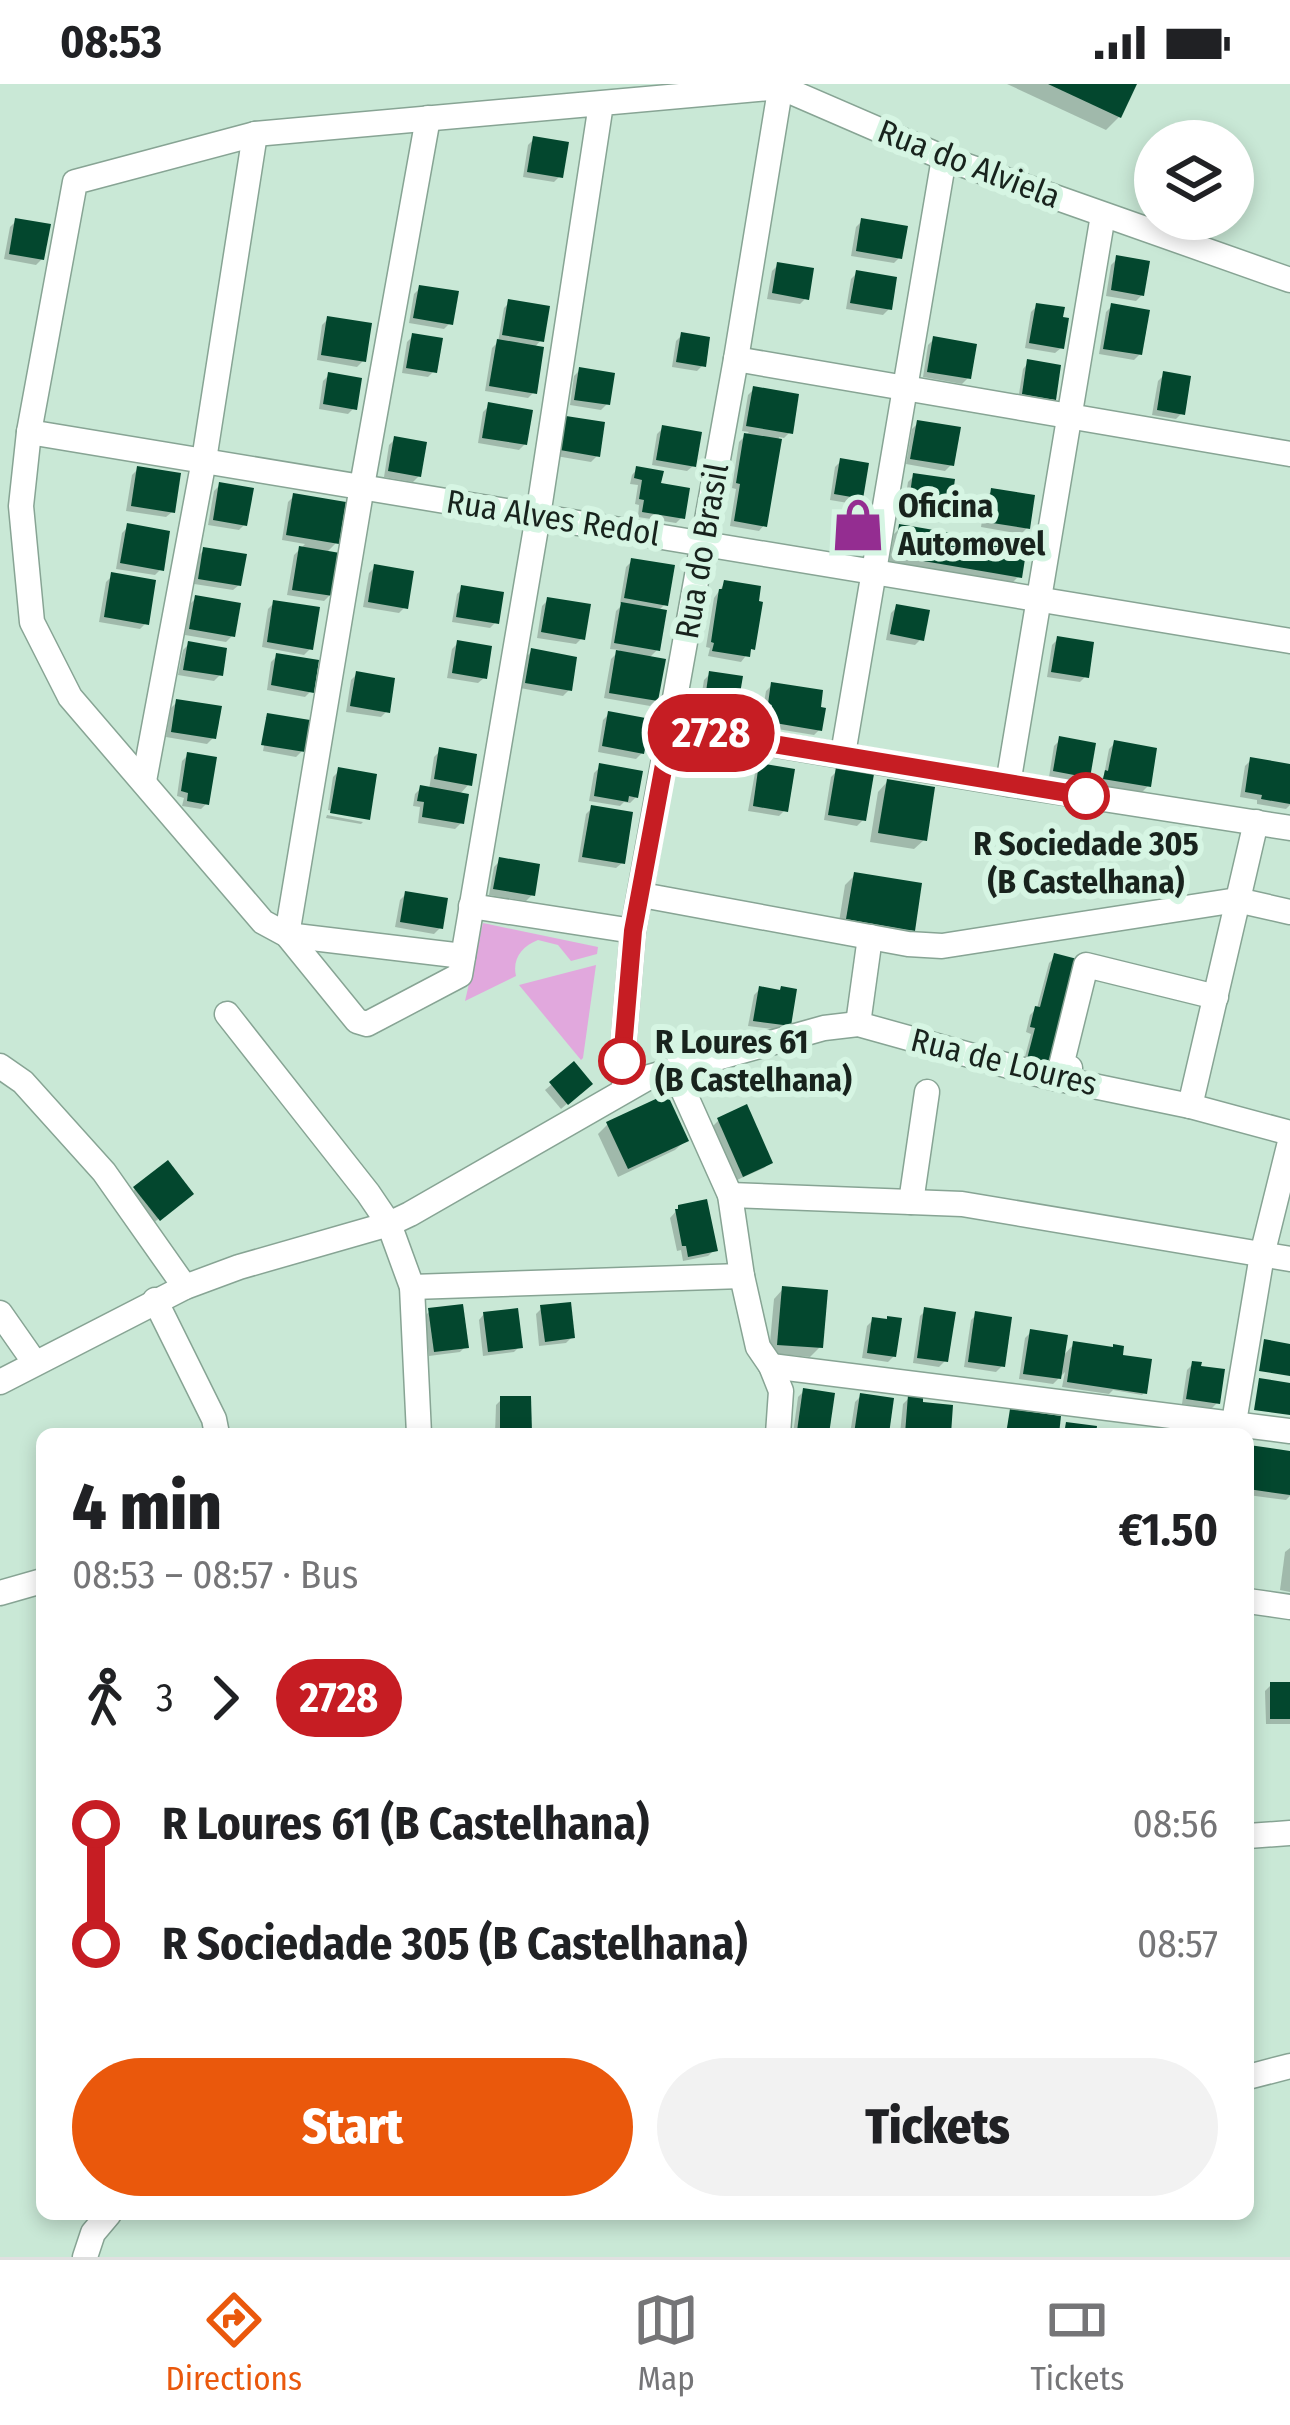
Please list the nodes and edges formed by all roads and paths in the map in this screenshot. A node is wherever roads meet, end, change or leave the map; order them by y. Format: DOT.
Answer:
graph roads {
  1 [pos="781,86"];
  2 [pos="601,104"];
  3 [pos="428,118"];
  4 [pos="255,134"];
  5 [pos="944,158"];
  6 [pos="1103,215"];
  7 [pos="1290,280"];
  8 [pos="736,359"];
  9 [pos="906,387"];
  10 [pos="1068,416"];
  11 [pos="29,432"];
  12 [pos="1290,454"];
  13 [pos="204,460"];
  14 [pos="362,486"];
  15 [pos="538,516"];
  16 [pos="704,543"];
  17 [pos="875,571"];
  18 [pos="1040,601"];
  19 [pos="1290,641"];
  20 [pos="671,727"];
  21 [pos="843,754"];
  22 [pos="144,781"];
  23 [pos="1008,784"];
  24 [pos="1256,822"];
  25 [pos="1290,828"];
  26 [pos="641,895"];
  27 [pos="1237,900"];
  28 [pos="471,906"];
  29 [pos="1290,912"];
  30 [pos="633,931"];
  31 [pos="287,935"];
  32 [pos="870,937"];
  33 [pos="463,956"];
  34 [pos="1216,998"];
  35 [pos="227,1014"];
  36 [pos="858,1024"];
  37 [pos="0,1066"];
  38 [pos="674,1070"];
  39 [pos="1067,1080"];
  40 [pos="625,1090"];
  41 [pos="927,1092"];
  42 [pos="1190,1106"];
  43 [pos="1290,1133"];
  44 [pos="1290,1142"];
  45 [pos="730,1195"];
  46 [pos="911,1202"];
  47 [pos="389,1224"];
  48 [pos="1262,1255"];
  49 [pos="1290,1258"];
  50 [pos="742,1276"];
  51 [pos="185,1287"];
  52 [pos="412,1287"];
  53 [pos="155,1300"];
  54 [pos="0,1313"];
  55 [pos="35,1363"];
  56 [pos="771,1366"];
  57 [pos="0,1382"];
  58 [pos="216,1428"];
  59 [pos="419,1428"];
  60 [pos="778,1428"];
  61 [pos="1233,1428"];
  62 [pos="1254,1429"];
  63 [pos="1290,1431"];
  64 [pos="36,1583"];
  65 [pos="0,1593"];
  66 [pos="1254,1602"];
  67 [pos="1290,1607"];
  68 [pos="1290,1833"];
  69 [pos="1254,1836"];
  70 [pos="1290,2066"];
  71 [pos="1254,2075"];
  72 [pos="104,2220"];
  73 [pos="85,2257"];
  1 -- 2 [label="street, Rua do Alviela"];
  1 -- 5 [label="street, Rua do Alviela"];
  1 -- 8 [label="street, Rua do Brasil"];
  2 -- 3 [label="street, Rua do Alviela"];
  2 -- 15 [label="street"];
  3 -- 4 [label="street, Rua do Alviela"];
  3 -- 14 [label="street"];
  4 -- 11 [label="street, Rua do Alviela"];
  4 -- 13 [label="street"];
  5 -- 6 [label="street, Rua do Alviela"];
  5 -- 9 [label="street"];
  6 -- 7 [label="street, Rua do Alviela"];
  6 -- 10 [label="street"];
  8 -- 9 [label="street"];
  8 -- 16 [label="street, Rua do Brasil"];
  9 -- 10 [label="street"];
  9 -- 17 [label="street"];
  10 -- 12 [label="street"];
  10 -- 18 [label="street"];
  11 -- 13 [label="street, Rua Alves Redol"];
  11 -- 22 [label="street"];
  13 -- 14 [label="street, Rua Alves Redol"];
  13 -- 22 [label="street"];
  14 -- 15 [label="street, Rua Alves Redol"];
  14 -- 31 [label="street"];
  15 -- 16 [label="street, Rua Alves Redol"];
  15 -- 28 [label="street"];
  16 -- 17 [label="street, Rua Alves Redol"];
  16 -- 20 [label="street, Rua do Brasil"];
  17 -- 18 [label="street, Rua Alves Redol"];
  17 -- 21 [label="street"];
  18 -- 19 [label="street, Rua Alves Redol"];
  18 -- 23 [label="street"];
  20 -- 21 [label="street"];
  20 -- 26 [label="street, Rua do Brasil"];
  21 -- 23 [label="street"];
  22 -- 31 [label="street"];
  23 -- 24 [label="street"];
  24 -- 25 [label="street"];
  24 -- 27 [label="street"];
  26 -- 30 [label="street, Rua do Brasil"];
  26 -- 32 [label="street"];
  27 -- 29 [label="street"];
  27 -- 32 [label="street"];
  27 -- 34 [label="street"];
  28 -- 30 [label="street"];
  28 -- 33 [label="street"];
  30 -- 40 [label="street, Rua do Brasil"];
  31 -- 33 [label="street"];
  31 -- 33 [label="street"];
  32 -- 36 [label="street"];
  34 -- 39 [label="street"];
  34 -- 42 [label="street"];
  35 -- 47 [label="street"];
  36 -- 38 [label="street, Rua de Loures"];
  36 -- 39 [label="street, Rua de Loures"];
  37 -- 51 [label="street"];
  38 -- 40 [label="street, Rua de Loures"];
  38 -- 45 [label="street"];
  39 -- 42 [label="street, Rua de Loures"];
  40 -- 47 [label="street, Rua de Loures"];
  41 -- 46 [label="street"];
  42 -- 43 [label="street, Rua de Loures"];
  44 -- 48 [label="street"];
  45 -- 46 [label="street"];
  45 -- 50 [label="street"];
  46 -- 48 [label="street"];
  47 -- 51 [label="street, Rua de Loures"];
  47 -- 52 [label="street"];
  48 -- 49 [label="street"];
  48 -- 61 [label="street"];
  50 -- 52 [label="street"];
  50 -- 56 [label="street"];
  51 -- 53 [label="street, Rua de Loures"];
  52 -- 59 [label="street"];
  53 -- 55 [label="street, Rua de Loures"];
  53 -- 58 [label="street"];
  54 -- 55 [label="street"];
  55 -- 57 [label="street, Rua de Loures"];
  56 -- 60 [label="street"];
  56 -- 61 [label="street"];
  62 -- 63 [label="street"];
  64 -- 65 [label="street"];
  66 -- 67 [label="street"];
  68 -- 69 [label="street"];
  70 -- 71 [label="street"];
  72 -- 73 [label="street"];
}
